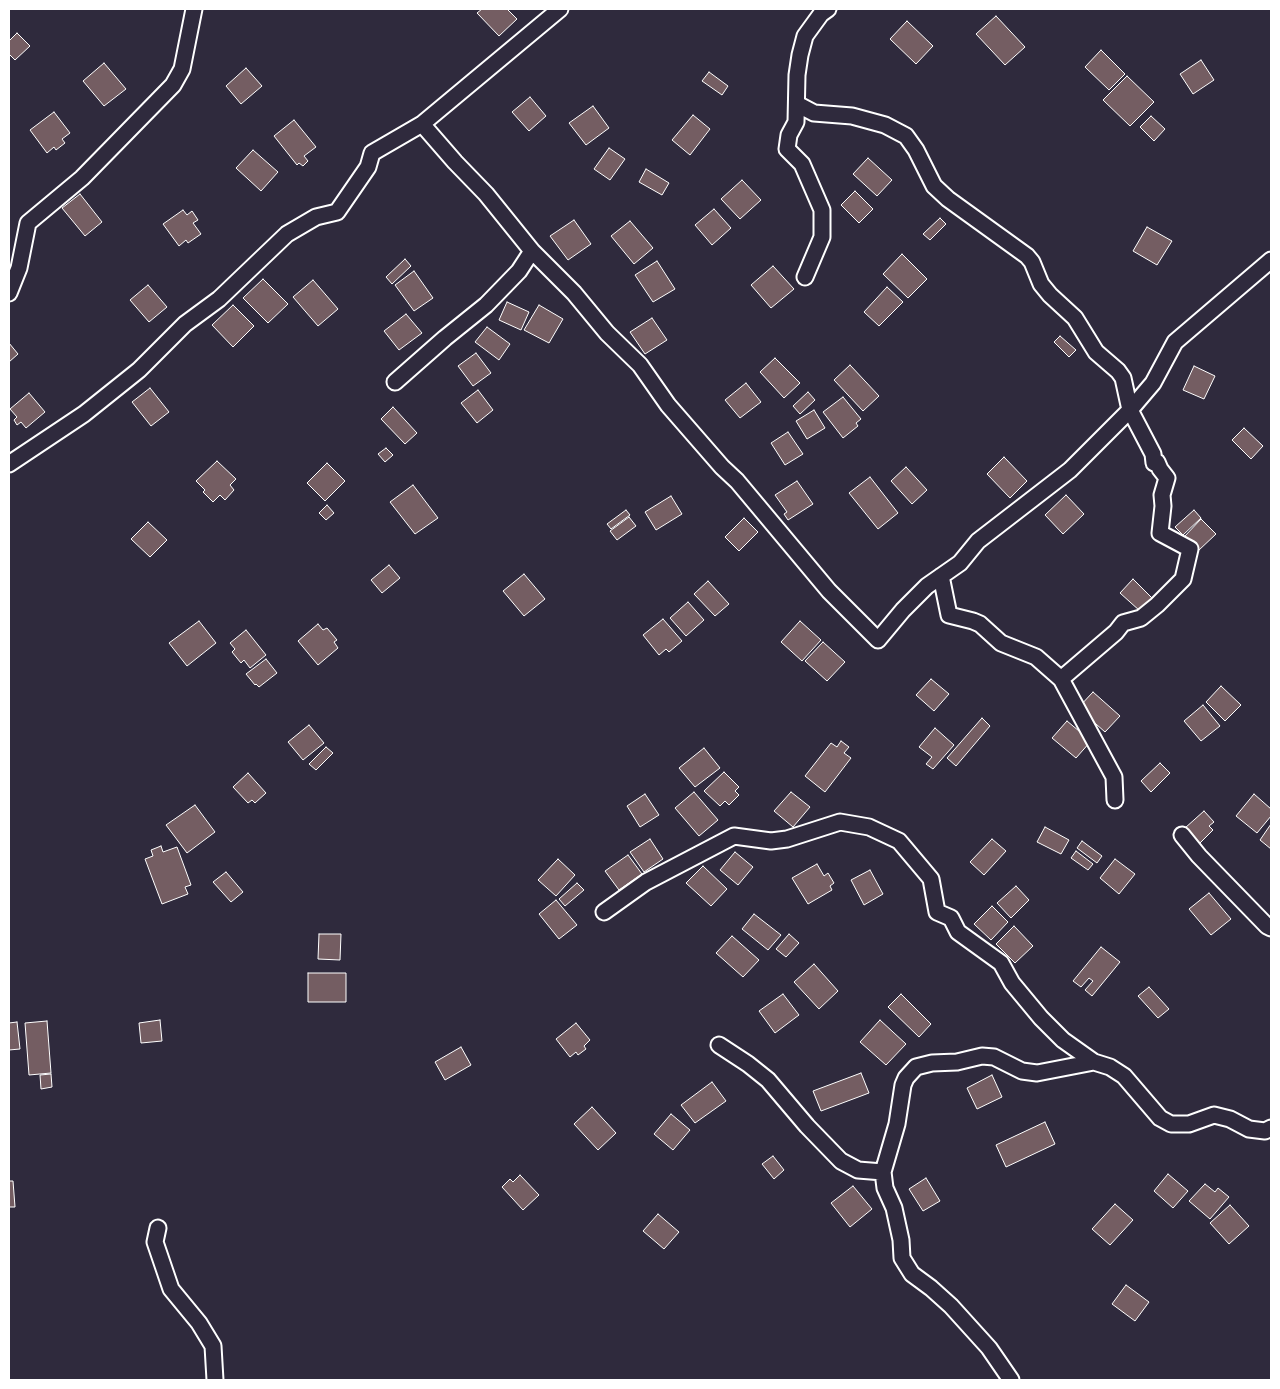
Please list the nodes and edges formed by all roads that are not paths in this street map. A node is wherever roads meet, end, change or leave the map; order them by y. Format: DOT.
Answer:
graph roads {
  1 [pos="194,9"];
  2 [pos="560,9"];
  3 [pos="828,9"];
  4 [pos="797,104"];
  5 [pos="422,124"];
  6 [pos="532,251"];
  7 [pos="1271,260"];
  8 [pos="805,277"];
  9 [pos="9,293"];
  10 [pos="395,382"];
  11 [pos="1130,410"];
  12 [pos="9,464"];
  13 [pos="941,576"];
  14 [pos="1061,679"];
  15 [pos="1115,800"];
  16 [pos="1182,835"];
  17 [pos="604,912"];
  18 [pos="1271,928"];
  19 [pos="1063,1040"];
  20 [pos="719,1045"];
  21 [pos="1094,1062"];
  22 [pos="1065,1067"];
  23 [pos="1271,1128"];
  24 [pos="883,1172"];
  25 [pos="158,1228"];
  26 [pos="215,1380"];
  27 [pos="1010,1380"];
  1 -- 9 [label="street"];
  2 -- 5 [label="street"];
  3 -- 4 [label="street"];
  4 -- 8 [label="street"];
  4 -- 11 [label="street"];
  5 -- 6 [label="street"];
  5 -- 12 [label="street"];
  6 -- 10 [label="street"];
  6 -- 13 [label="street"];
  7 -- 11 [label="street"];
  11 -- 13 [label="street"];
  11 -- 14 [label="street"];
  13 -- 14 [label="street"];
  14 -- 15 [label="street"];
  16 -- 18 [label="street"];
  17 -- 19 [label="street"];
  19 -- 21 [label="street"];
  19 -- 22 [label="street"];
  20 -- 24 [label="street"];
  21 -- 22 [label="street"];
  21 -- 23 [label="street"];
  22 -- 24 [label="street"];
  24 -- 27 [label="street"];
  25 -- 26 [label="street"];
}
